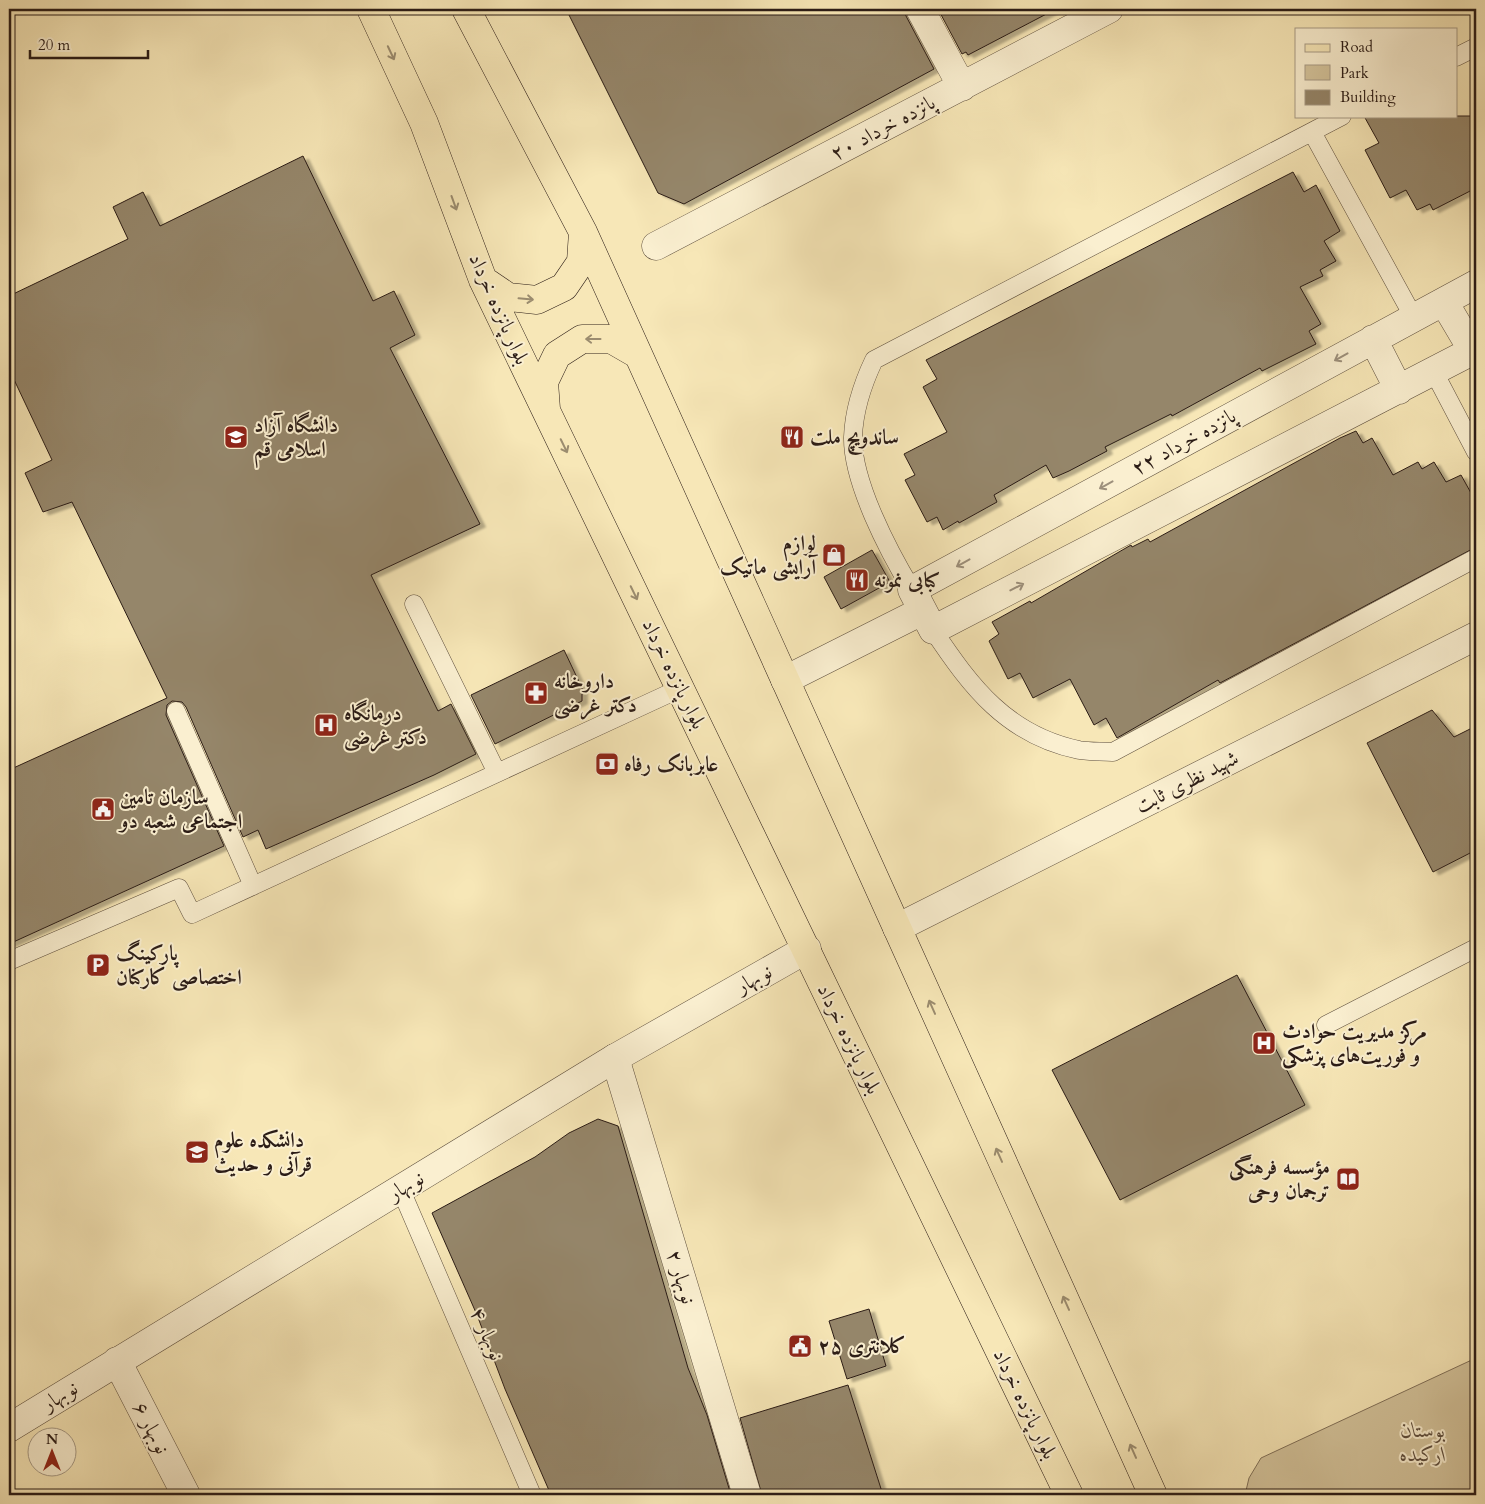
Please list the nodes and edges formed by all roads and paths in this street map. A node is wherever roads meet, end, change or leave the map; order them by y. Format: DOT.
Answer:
graph roads {
  1 [pos="371,9"];
  2 [pos="466,9"];
  3 [pos="920,9"];
  4 [pos="1109,9"];
  5 [pos="1476,47"];
  6 [pos="1458,56"];
  7 [pos="962,87"];
  8 [pos="1338,118"];
  9 [pos="1312,132"];
  10 [pos="583,232"];
  11 [pos="656,246"];
  12 [pos="483,280"];
  13 [pos="1476,284"];
  14 [pos="1444,302"];
  15 [pos="1414,318"];
  16 [pos="1373,339"];
  17 [pos="1474,350"];
  18 [pos="637,354"];
  19 [pos="1434,372"];
  20 [pos="1399,390"];
  21 [pos="547,411"];
  22 [pos="1476,452"];
  23 [pos="1476,558"];
  24 [pos="414,604"];
  25 [pos="922,610"];
  26 [pos="1476,636"];
  27 [pos="785,680"];
  28 [pos="681,688"];
  29 [pos="176,711"];
  30 [pos="497,773"];
  31 [pos="253,886"];
  32 [pos="897,928"];
  33 [pos="1476,948"];
  34 [pos="806,949"];
  35 [pos="9,962"];
  36 [pos="1326,1025"];
  37 [pos="615,1058"];
  38 [pos="401,1190"];
  39 [pos="117,1360"];
  40 [pos="9,1428"];
  41 [pos="186,1495"];
  42 [pos="532,1495"];
  43 [pos="747,1495"];
  44 [pos="1069,1495"];
  45 [pos="1153,1495"];
  1 -- 12 [label="main road, بلوار پانزده خرداد, one-way"];
  2 -- 10 [label="main road"];
  3 -- 7 [label="street"];
  4 -- 7 [label="street, پانزده خرداد ۲۰"];
  5 -- 6 [label="lane"];
  7 -- 11 [label="street, پانزده خرداد ۲۰"];
  8 -- 9 [label="lane"];
  9 -- 15 [label="lane"];
  9 -- 25 [label="lane"];
  12 -- 10 [label="main road, one-way"];
  10 -- 18 [label="main road"];
  12 -- 21 [label="main road, بلوار پانزده خرداد"];
  13 -- 14 [label="street, پانزده خرداد ۲۲"];
  14 -- 15 [label="street, پانزده خرداد ۲۲"];
  14 -- 17 [label="street"];
  15 -- 16 [label="street, پانزده خرداد ۲۲"];
  16 -- 20 [label="street"];
  16 -- 25 [label="street, پانزده خرداد ۲۲, one-way"];
  17 -- 19 [label="street, پانزده خرداد ۲۲"];
  18 -- 21 [label="main road, one-way"];
  18 -- 27 [label="main road"];
  19 -- 20 [label="street, پانزده خرداد ۲۲"];
  19 -- 22 [label="lane"];
  25 -- 20 [label="street, پانزده خرداد ۲۲, one-way"];
  21 -- 28 [label="main road, بلوار پانزده خرداد, one-way"];
  23 -- 25 [label="lane"];
  24 -- 30 [label="lane"];
  25 -- 27 [label="street, پانزده خرداد ۲۲"];
  26 -- 32 [label="street, شهید نظری ثابت"];
  27 -- 32 [label="main road"];
  28 -- 30 [label="lane"];
  28 -- 34 [label="main road, بلوار پانزده خرداد"];
  29 -- 31 [label="lane"];
  30 -- 31 [label="lane"];
  31 -- 35 [label="lane"];
  45 -- 32 [label="main road, one-way"];
  33 -- 36 [label="lane"];
  34 -- 37 [label="street, نوبهار"];
  34 -- 44 [label="main road, بلوار پانزده خرداد"];
  37 -- 38 [label="street, نوبهار"];
  37 -- 43 [label="street, نوبهار ۲"];
  38 -- 39 [label="street, نوبهار"];
  38 -- 42 [label="lane, نوبهار ۴"];
  39 -- 40 [label="street, نوبهار"];
  39 -- 41 [label="street, نوبهار ۶"];
}
